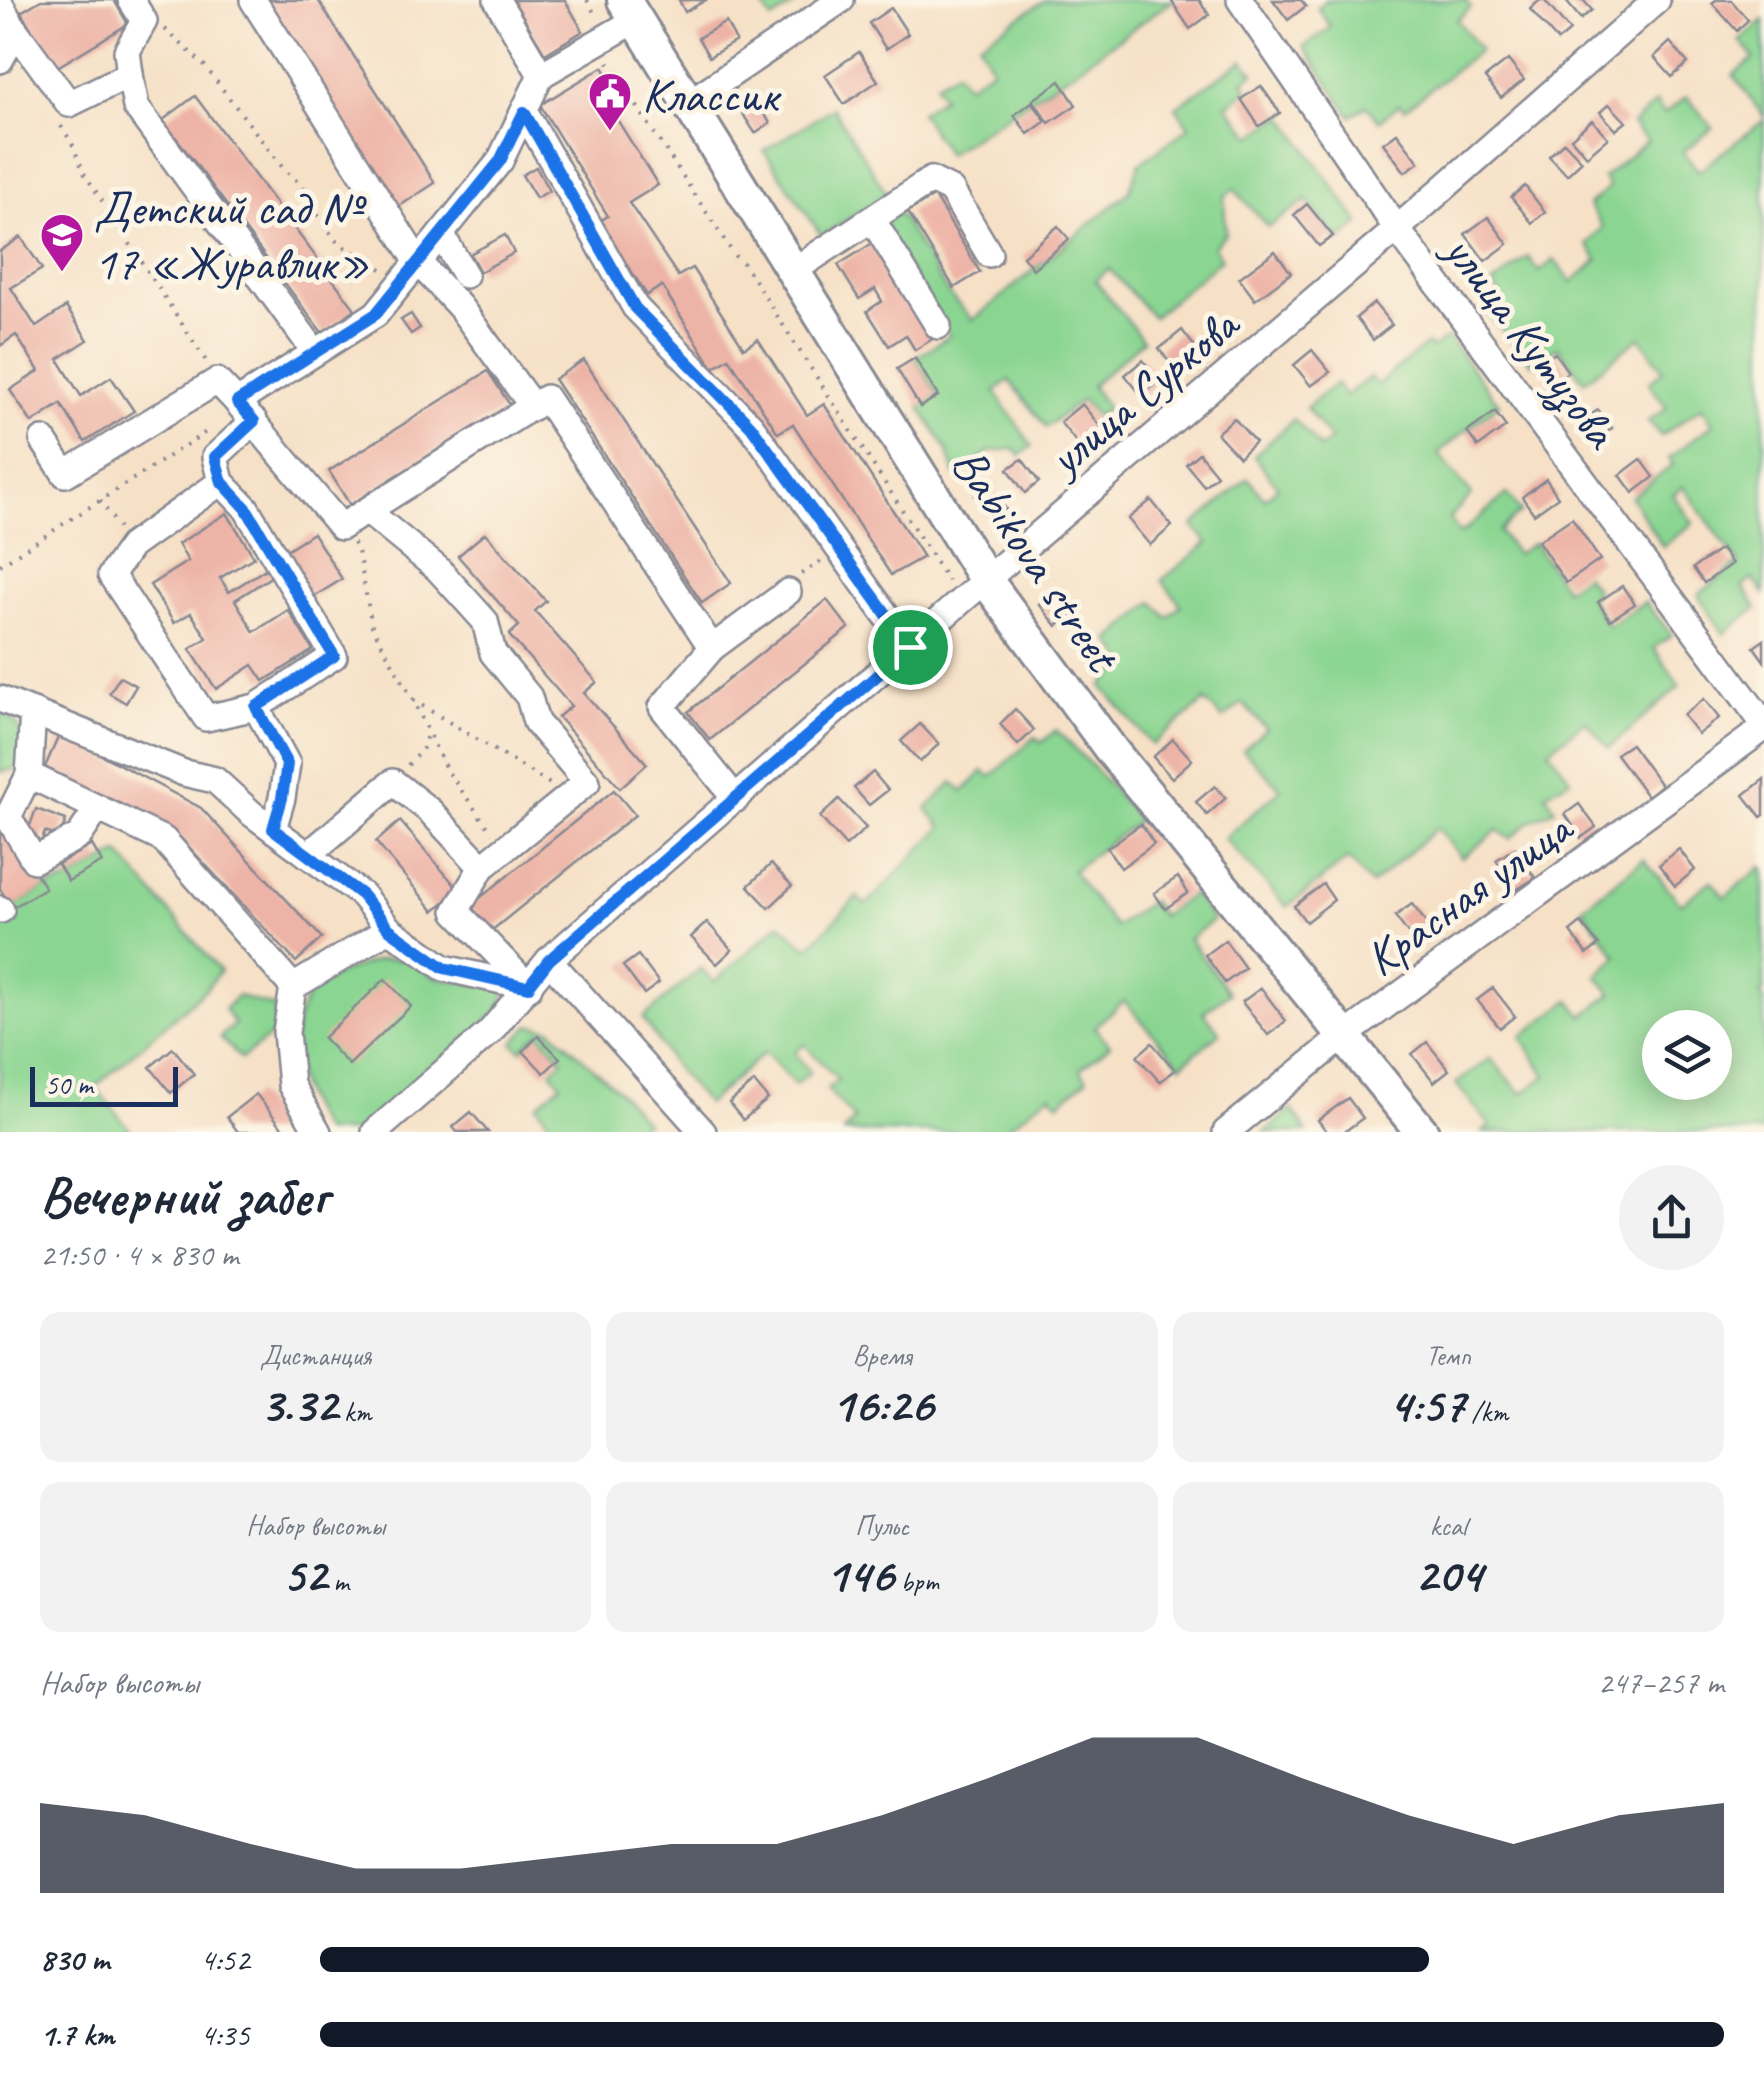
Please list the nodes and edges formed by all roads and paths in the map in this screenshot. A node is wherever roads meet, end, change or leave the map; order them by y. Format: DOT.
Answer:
graph roads {
  1 [pos="252,0"];
  2 [pos="496,0"];
  3 [pos="587,0"];
  4 [pos="841,0"];
  5 [pos="1240,0"];
  6 [pos="1658,0"];
  7 [pos="137,11"];
  8 [pos="6,15"];
  9 [pos="623,19"];
  10 [pos="0,60"];
  11 [pos="130,74"];
  12 [pos="541,75"];
  13 [pos="687,104"];
  14 [pos="524,112"];
  15 [pos="53,114"];
  16 [pos="872,218"];
  17 [pos="1397,229"];
  18 [pos="441,234"];
  19 [pos="988,254"];
  20 [pos="794,270"];
  21 [pos="410,271"];
  22 [pos="461,278"];
  23 [pos="938,326"];
  24 [pos="315,352"];
  25 [pos="207,364"];
  26 [pos="532,407"];
  27 [pos="237,415"];
  28 [pos="42,440"];
  29 [pos="222,482"];
  30 [pos="100,500"];
  31 [pos="368,511"];
  32 [pos="341,527"];
  33 [pos="130,546"];
  34 [pos="818,563"];
  35 [pos="0,565"];
  36 [pos="791,585"];
  37 [pos="974,591"];
  38 [pos="910,647"];
  39 [pos="712,648"];
  40 [pos="0,699"];
  41 [pos="413,700"];
  42 [pos="256,707"];
  43 [pos="32,712"];
  44 [pos="1764,726"];
  45 [pos="428,731"];
  46 [pos="29,775"];
  47 [pos="0,780"];
  48 [pos="393,782"];
  49 [pos="569,796"];
  50 [pos="736,799"];
  51 [pos="98,808"];
  52 [pos="273,829"];
  53 [pos="504,850"];
  54 [pos="308,855"];
  55 [pos="482,867"];
  56 [pos="389,929"];
  57 [pos="549,960"];
  58 [pos="292,987"];
  59 [pos="528,987"];
  60 [pos="1344,1036"];
  61 [pos="318,1132"];
  62 [pos="375,1132"];
  63 [pos="703,1132"];
  64 [pos="1226,1132"];
  65 [pos="1422,1132"];
  1 -- 21 [label="street"];
  2 -- 12 [label="street"];
  3 -- 9 [label="path"];
  4 -- 13 [label="street"];
  5 -- 17 [label="street, улица Кутузова"];
  6 -- 17 [label="street, улица Суркова"];
  7 -- 11 [label="street"];
  7 -- 21 [label="path"];
  8 -- 10 [label="street"];
  8 -- 11 [label="street"];
  9 -- 12 [label="street"];
  9 -- 13 [label="main road, Babikova street"];
  9 -- 37 [label="path"];
  11 -- 24 [label="street"];
  12 -- 14 [label="street"];
  13 -- 20 [label="main road, Babikova street"];
  14 -- 18 [label="street"];
  14 -- 38 [label="street"];
  15 -- 25 [label="path"];
  16 -- 19 [label="street"];
  16 -- 20 [label="street"];
  16 -- 23 [label="street"];
  17 -- 37 [label="street, улица Суркова"];
  17 -- 44 [label="street, улица Кутузова"];
  18 -- 21 [label="street"];
  18 -- 22 [label="street"];
  20 -- 37 [label="main road, Babikova street"];
  21 -- 22 [label="street"];
  21 -- 24 [label="street"];
  22 -- 26 [label="street"];
  24 -- 27 [label="street"];
  26 -- 31 [label="street"];
  26 -- 39 [label="street"];
  27 -- 28 [label="street"];
  27 -- 29 [label="street"];
  27 -- 30 [label="path"];
  27 -- 32 [label="street"];
  29 -- 33 [label="street"];
  29 -- 42 [label="street"];
  30 -- 33 [label="path"];
  30 -- 35 [label="path"];
  31 -- 32 [label="street"];
  31 -- 49 [label="street"];
  32 -- 41 [label="path"];
  33 -- 42 [label="street"];
  34 -- 36 [label="path"];
  36 -- 39 [label="street"];
  37 -- 38 [label="street, улица Суркова"];
  37 -- 60 [label="main road, Babikova street"];
  38 -- 50 [label="street, улица Суркова"];
  39 -- 50 [label="street"];
  40 -- 43 [label="street"];
  41 -- 45 [label="path"];
  41 -- 49 [label="path"];
  42 -- 52 [label="street"];
  43 -- 46 [label="street"];
  43 -- 52 [label="street"];
  44 -- 60 [label="street, Красная улица"];
  45 -- 48 [label="path"];
  45 -- 53 [label="path"];
  46 -- 47 [label="street"];
  46 -- 51 [label="street"];
  46 -- 51 [label="street"];
  48 -- 54 [label="street"];
  48 -- 55 [label="street"];
  49 -- 53 [label="street"];
  50 -- 57 [label="street, улица Суркова"];
  51 -- 58 [label="street"];
  52 -- 54 [label="street"];
  53 -- 55 [label="street"];
  54 -- 56 [label="street"];
  55 -- 59 [label="street"];
  56 -- 58 [label="street"];
  56 -- 59 [label="street"];
  57 -- 59 [label="street, улица Суркова"];
  57 -- 63 [label="street"];
  58 -- 61 [label="street"];
  59 -- 62 [label="street, улица Суркова"];
  60 -- 64 [label="street, Красная улица"];
  60 -- 65 [label="main road, Babikova street"];
}
